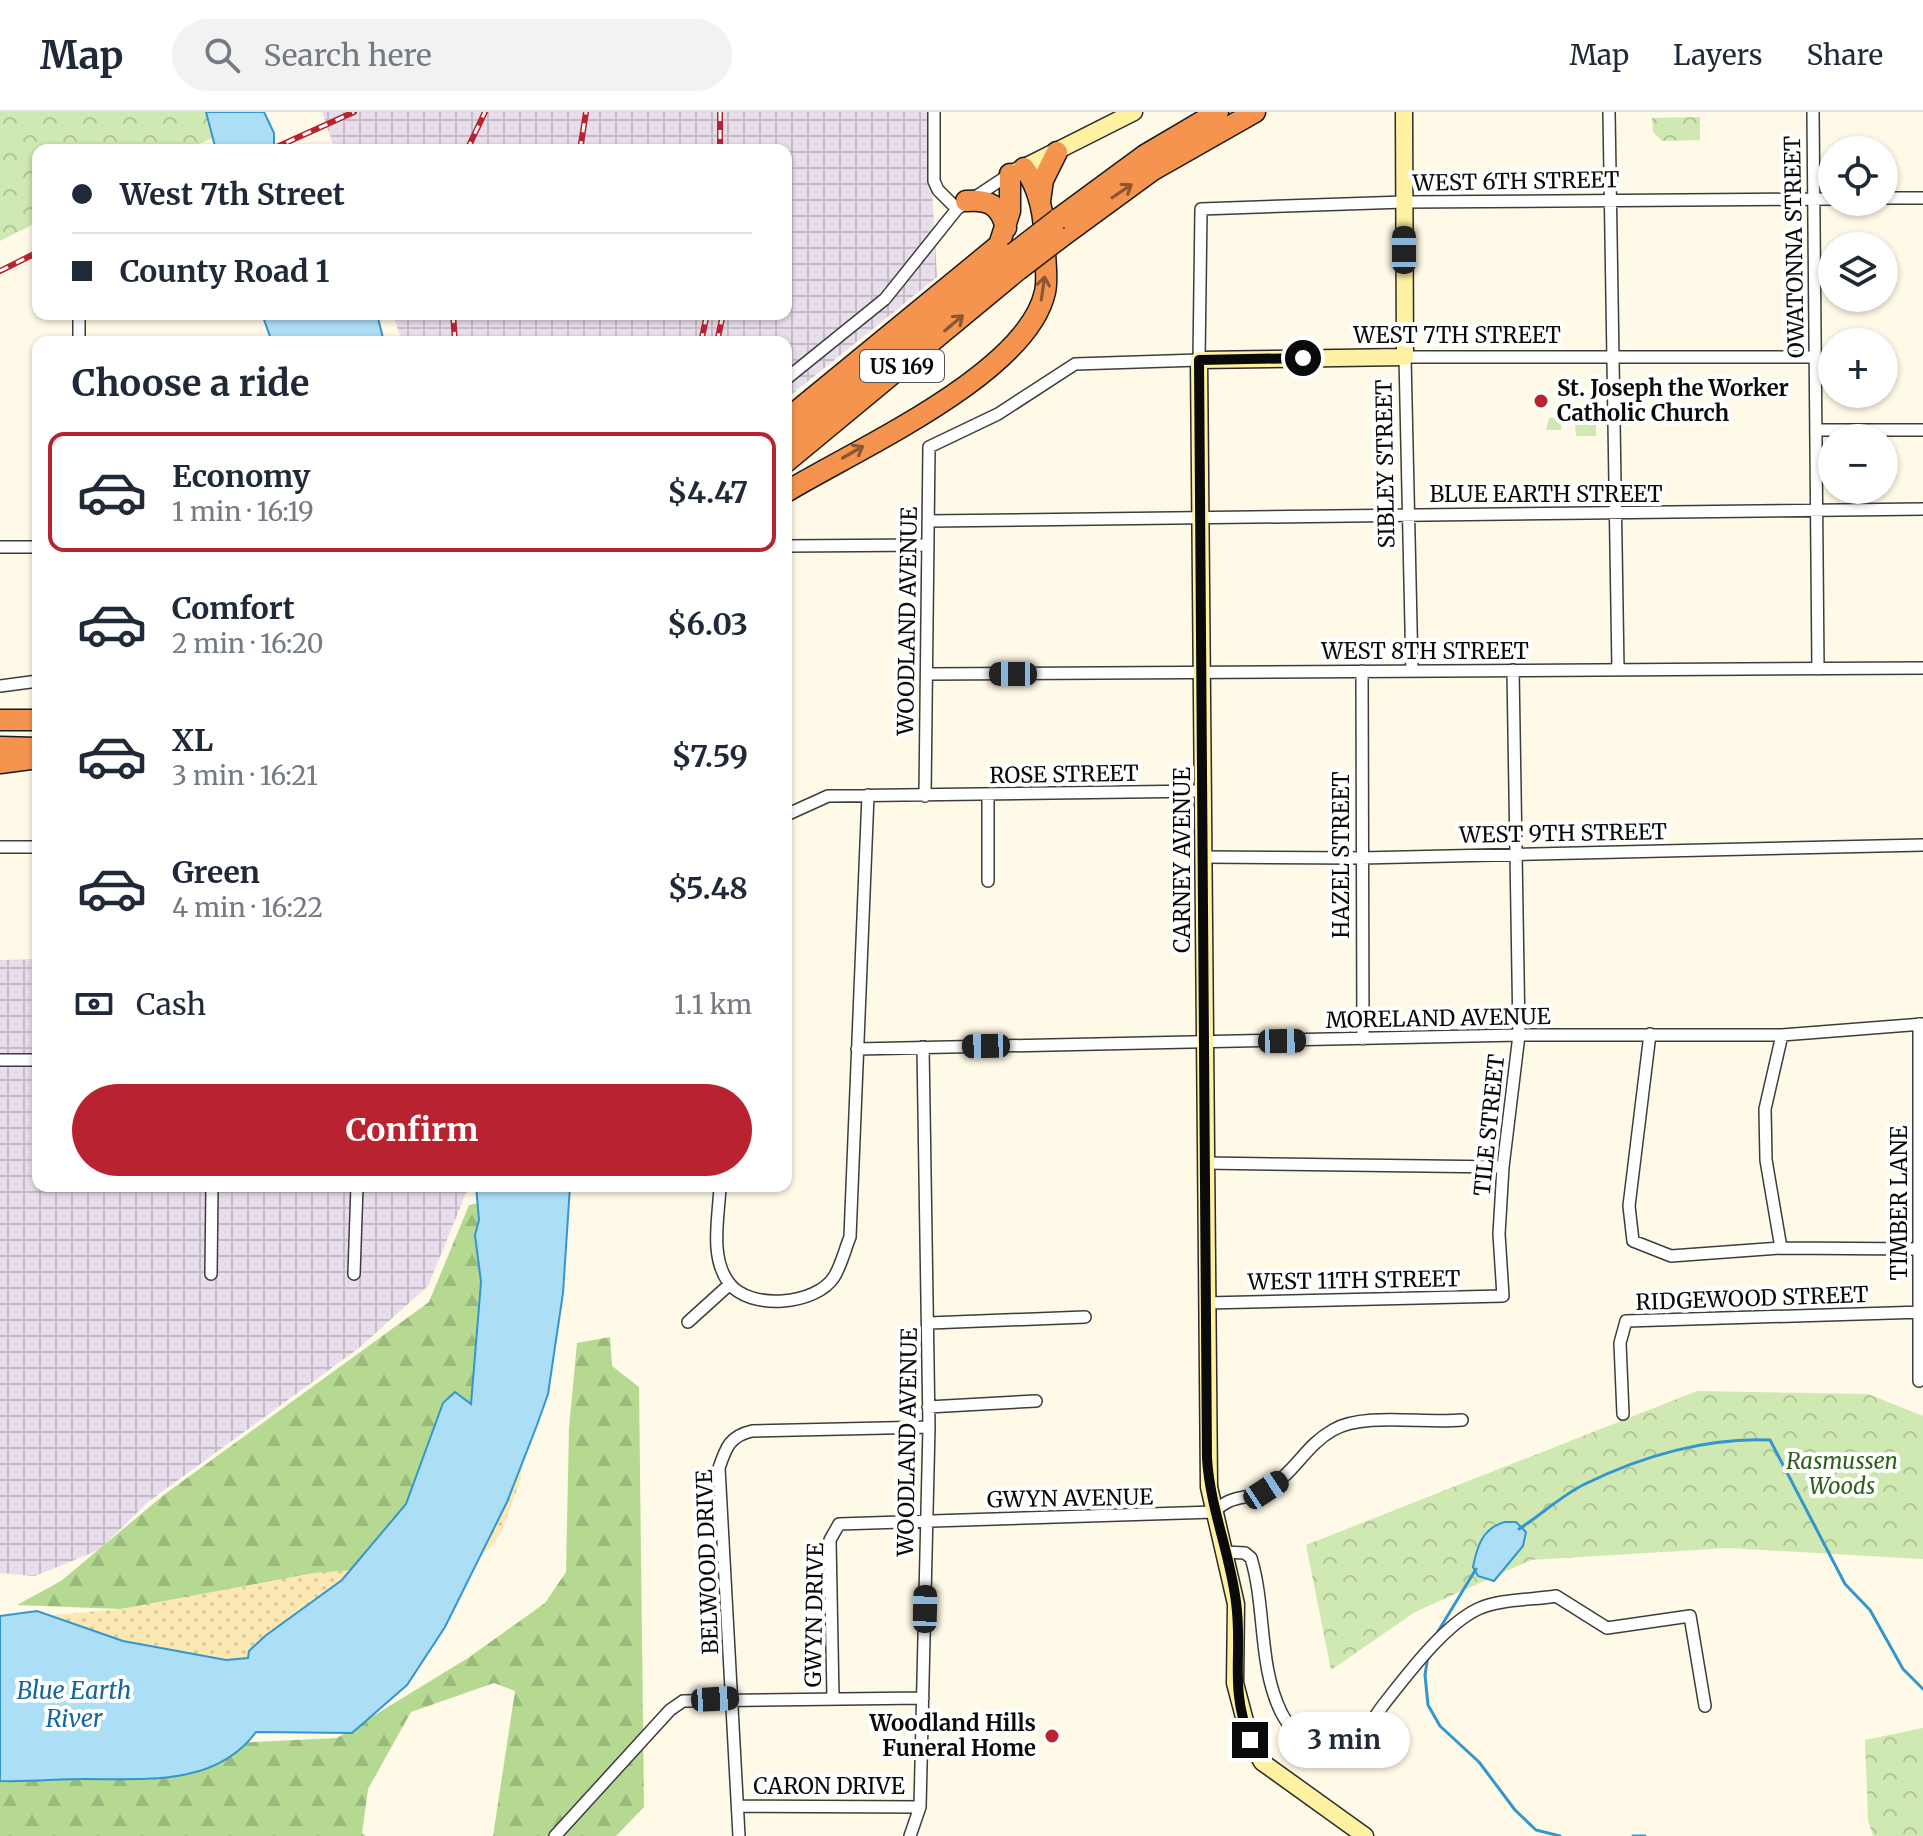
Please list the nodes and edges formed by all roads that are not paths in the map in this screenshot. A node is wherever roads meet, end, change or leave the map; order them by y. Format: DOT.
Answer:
graph roads {
  1 [pos="934,112"];
  2 [pos="1134,112"];
  3 [pos="1218,112"];
  4 [pos="1255,112"];
  5 [pos="1404,112"];
  6 [pos="1609,112"];
  7 [pos="1813,112"];
  8 [pos="1057,152"];
  9 [pos="1017,171"];
  10 [pos="1898,198"];
  11 [pos="1923,198"];
  12 [pos="1813,199"];
  13 [pos="1818,199"];
  14 [pos="1609,200"];
  15 [pos="1040,201"];
  16 [pos="1404,202"];
  17 [pos="961,205"];
  18 [pos="1201,209"];
  19 [pos="1059,228"];
  20 [pos="1006,229"];
  21 [pos="1016,262"];
  22 [pos="1405,357"];
  23 [pos="1815,357"];
  24 [pos="1612,358"];
  25 [pos="1199,360"];
  26 [pos="792,374"];
  27 [pos="792,415"];
  28 [pos="1816,430"];
  29 [pos="1923,430"];
  30 [pos="792,435"];
  31 [pos="929,447"];
  32 [pos="792,457"];
  33 [pos="792,488"];
  34 [pos="1923,509"];
  35 [pos="1817,512"];
  36 [pos="1408,514"];
  37 [pos="1614,514"];
  38 [pos="1199,518"];
  39 [pos="928,521"];
  40 [pos="928,545"];
  41 [pos="792,546"];
  42 [pos="0,547"];
  43 [pos="32,547"];
  44 [pos="1923,668"];
  45 [pos="1818,669"];
  46 [pos="1513,670"];
  47 [pos="1618,670"];
  48 [pos="1362,671"];
  49 [pos="1412,671"];
  50 [pos="1202,672"];
  51 [pos="927,674"];
  52 [pos="32,682"];
  53 [pos="0,686"];
  54 [pos="0,720"];
  55 [pos="32,720"];
  56 [pos="0,747"];
  57 [pos="32,748"];
  58 [pos="32,759"];
  59 [pos="0,763"];
  60 [pos="1203,791"];
  61 [pos="868,795"];
  62 [pos="988,795"];
  63 [pos="925,796"];
  64 [pos="792,812"];
  65 [pos="1923,845"];
  66 [pos="0,847"];
  67 [pos="32,847"];
  68 [pos="1514,853"];
  69 [pos="1204,857"];
  70 [pos="1361,858"];
  71 [pos="988,881"];
  72 [pos="1921,1024"];
  73 [pos="1650,1034"];
  74 [pos="1519,1035"];
  75 [pos="1782,1035"];
  76 [pos="1363,1039"];
  77 [pos="1204,1042"];
  78 [pos="923,1047"];
  79 [pos="857,1049"];
  80 [pos="0,1060"];
  81 [pos="32,1060"];
  82 [pos="1204,1163"];
  83 [pos="1503,1167"];
  84 [pos="212,1192"];
  85 [pos="357,1192"];
  86 [pos="720,1192"];
  87 [pos="1781,1248"];
  88 [pos="1919,1249"];
  89 [pos="211,1274"];
  90 [pos="354,1274"];
  91 [pos="730,1284"];
  92 [pos="1503,1296"];
  93 [pos="1206,1303"];
  94 [pos="1921,1312"];
  95 [pos="1085,1317"];
  96 [pos="688,1322"];
  97 [pos="929,1323"];
  98 [pos="1919,1381"];
  99 [pos="1036,1401"];
  100 [pos="928,1407"];
  101 [pos="1623,1414"];
  102 [pos="1462,1420"];
  103 [pos="929,1427"];
  104 [pos="1214,1512"];
  105 [pos="926,1521"];
  106 [pos="1225,1552"];
  107 [pos="733,1698"];
  108 [pos="833,1698"];
  109 [pos="923,1698"];
  110 [pos="1705,1706"];
  111 [pos="738,1806"];
  112 [pos="920,1807"];
  113 [pos="555,1836"];
  114 [pos="739,1836"];
  115 [pos="910,1836"];
  116 [pos="1365,1836"];
  1 -- 17 [label="street"];
  2 -- 8 [label="main road"];
  3 -- 19 [label="highway, US 169"];
  19 -- 4 [label="highway, US 169, one-way"];
  5 -- 16 [label="main road, SIBLEY STREET"];
  6 -- 14 [label="street"];
  7 -- 12 [label="street, OWATONNA STREET"];
  8 -- 9 [label="main road"];
  8 -- 15 [label="highway"];
  9 -- 15 [label="highway"];
  9 -- 17 [label="street"];
  9 -- 20 [label="highway"];
  10 -- 11 [label="street"];
  12 -- 13 [label="street, WEST 6TH STREET"];
  12 -- 14 [label="street, WEST 6TH STREET"];
  12 -- 23 [label="street, OWATONNA STREET"];
  14 -- 16 [label="street, WEST 6TH STREET"];
  14 -- 24 [label="street"];
  33 -- 15 [label="highway, one-way"];
  16 -- 18 [label="street, WEST 6TH STREET"];
  16 -- 22 [label="main road, SIBLEY STREET"];
  17 -- 20 [label="highway"];
  17 -- 26 [label="street"];
  18 -- 25 [label="street, CARNEY AVENUE"];
  19 -- 21 [label="highway, US 169, bridge"];
  20 -- 27 [label="highway"];
  21 -- 30 [label="highway, US 169"];
  32 -- 21 [label="highway, US 169, one-way"];
  22 -- 24 [label="street, WEST 7TH STREET"];
  22 -- 25 [label="main road, WEST 7TH STREET"];
  22 -- 36 [label="street, SIBLEY STREET"];
  23 -- 24 [label="street, WEST 7TH STREET"];
  23 -- 28 [label="street, OWATONNA STREET"];
  24 -- 37 [label="street"];
  25 -- 31 [label="street, WEST 7TH STREET"];
  25 -- 38 [label="main road, CARNEY AVENUE"];
  28 -- 29 [label="street"];
  28 -- 35 [label="street, OWATONNA STREET"];
  31 -- 39 [label="street, WOODLAND AVENUE"];
  34 -- 35 [label="street, BLUE EARTH STREET"];
  35 -- 37 [label="street, BLUE EARTH STREET"];
  35 -- 45 [label="street, OWATONNA STREET"];
  36 -- 37 [label="street, BLUE EARTH STREET"];
  36 -- 38 [label="street, BLUE EARTH STREET"];
  36 -- 49 [label="street, SIBLEY STREET"];
  37 -- 47 [label="street"];
  38 -- 39 [label="street, BLUE EARTH STREET"];
  38 -- 50 [label="main road, CARNEY AVENUE"];
  39 -- 40 [label="street, WOODLAND AVENUE"];
  40 -- 41 [label="street"];
  40 -- 51 [label="street, WOODLAND AVENUE"];
  42 -- 43 [label="street"];
  44 -- 45 [label="street, WEST 8TH STREET"];
  45 -- 47 [label="street, WEST 8TH STREET"];
  46 -- 47 [label="street, WEST 8TH STREET"];
  46 -- 49 [label="street, WEST 8TH STREET"];
  46 -- 68 [label="street, TILE STREET"];
  48 -- 49 [label="street, WEST 8TH STREET"];
  48 -- 50 [label="street, WEST 8TH STREET"];
  48 -- 70 [label="street, HAZEL STREET"];
  50 -- 51 [label="street, WEST 8TH STREET"];
  50 -- 60 [label="main road, CARNEY AVENUE"];
  51 -- 63 [label="street, WOODLAND AVENUE"];
  52 -- 53 [label="street"];
  54 -- 55 [label="highway"];
  56 -- 57 [label="highway"];
  58 -- 59 [label="highway"];
  60 -- 62 [label="street, ROSE STREET"];
  60 -- 69 [label="main road, CARNEY AVENUE"];
  61 -- 63 [label="street, ROSE STREET"];
  61 -- 64 [label="street, ROSE STREET"];
  61 -- 79 [label="street"];
  62 -- 63 [label="street, ROSE STREET"];
  62 -- 71 [label="street"];
  65 -- 68 [label="street, WEST 9TH STREET"];
  66 -- 67 [label="street"];
  68 -- 70 [label="street, WEST 9TH STREET"];
  68 -- 74 [label="street, TILE STREET"];
  69 -- 70 [label="street, WEST 9TH STREET"];
  69 -- 77 [label="main road, CARNEY AVENUE"];
  70 -- 76 [label="street, HAZEL STREET"];
  72 -- 75 [label="street, MORELAND AVENUE"];
  72 -- 88 [label="street, TIMBER LANE"];
  73 -- 74 [label="street, MORELAND AVENUE"];
  73 -- 75 [label="street, MORELAND AVENUE"];
  73 -- 87 [label="street"];
  74 -- 76 [label="street, MORELAND AVENUE"];
  74 -- 83 [label="street, TILE STREET"];
  75 -- 87 [label="street"];
  76 -- 77 [label="street, MORELAND AVENUE"];
  77 -- 78 [label="street, MORELAND AVENUE"];
  77 -- 82 [label="main road, CARNEY AVENUE"];
  78 -- 79 [label="street, MORELAND AVENUE"];
  78 -- 97 [label="street, WOODLAND AVENUE"];
  79 -- 91 [label="street"];
  80 -- 81 [label="street"];
  82 -- 83 [label="street"];
  82 -- 93 [label="main road, CARNEY AVENUE"];
  83 -- 92 [label="street, TILE STREET"];
  84 -- 89 [label="street"];
  85 -- 90 [label="street"];
  86 -- 91 [label="street"];
  87 -- 88 [label="street"];
  88 -- 94 [label="street, TIMBER LANE"];
  91 -- 96 [label="street"];
  92 -- 93 [label="street, WEST 11TH STREET"];
  93 -- 104 [label="main road, CARNEY AVENUE"];
  94 -- 98 [label="street, TIMBER LANE"];
  94 -- 101 [label="street, RIDGEWOOD STREET"];
  95 -- 97 [label="street"];
  97 -- 100 [label="street, WOODLAND AVENUE"];
  99 -- 100 [label="street"];
  100 -- 103 [label="street, WOODLAND AVENUE"];
  102 -- 104 [label="street, GWYN AVENUE"];
  103 -- 105 [label="street, WOODLAND AVENUE"];
  103 -- 107 [label="street, BELWOOD DRIVE"];
  104 -- 105 [label="street, GWYN AVENUE"];
  104 -- 106 [label="main road, CARNEY AVENUE"];
  105 -- 108 [label="street, GWYN DRIVE"];
  105 -- 109 [label="street, WOODLAND AVENUE"];
  106 -- 110 [label="street"];
  106 -- 116 [label="main road, CARNEY AVENUE"];
  107 -- 108 [label="street"];
  107 -- 111 [label="street, BELWOOD DRIVE"];
  107 -- 113 [label="street"];
  108 -- 109 [label="street"];
  109 -- 112 [label="street, WOODLAND AVENUE"];
  111 -- 112 [label="street, CARON DRIVE"];
  111 -- 114 [label="street, BELWOOD DRIVE"];
  112 -- 115 [label="street, WOODLAND AVENUE"];
}
